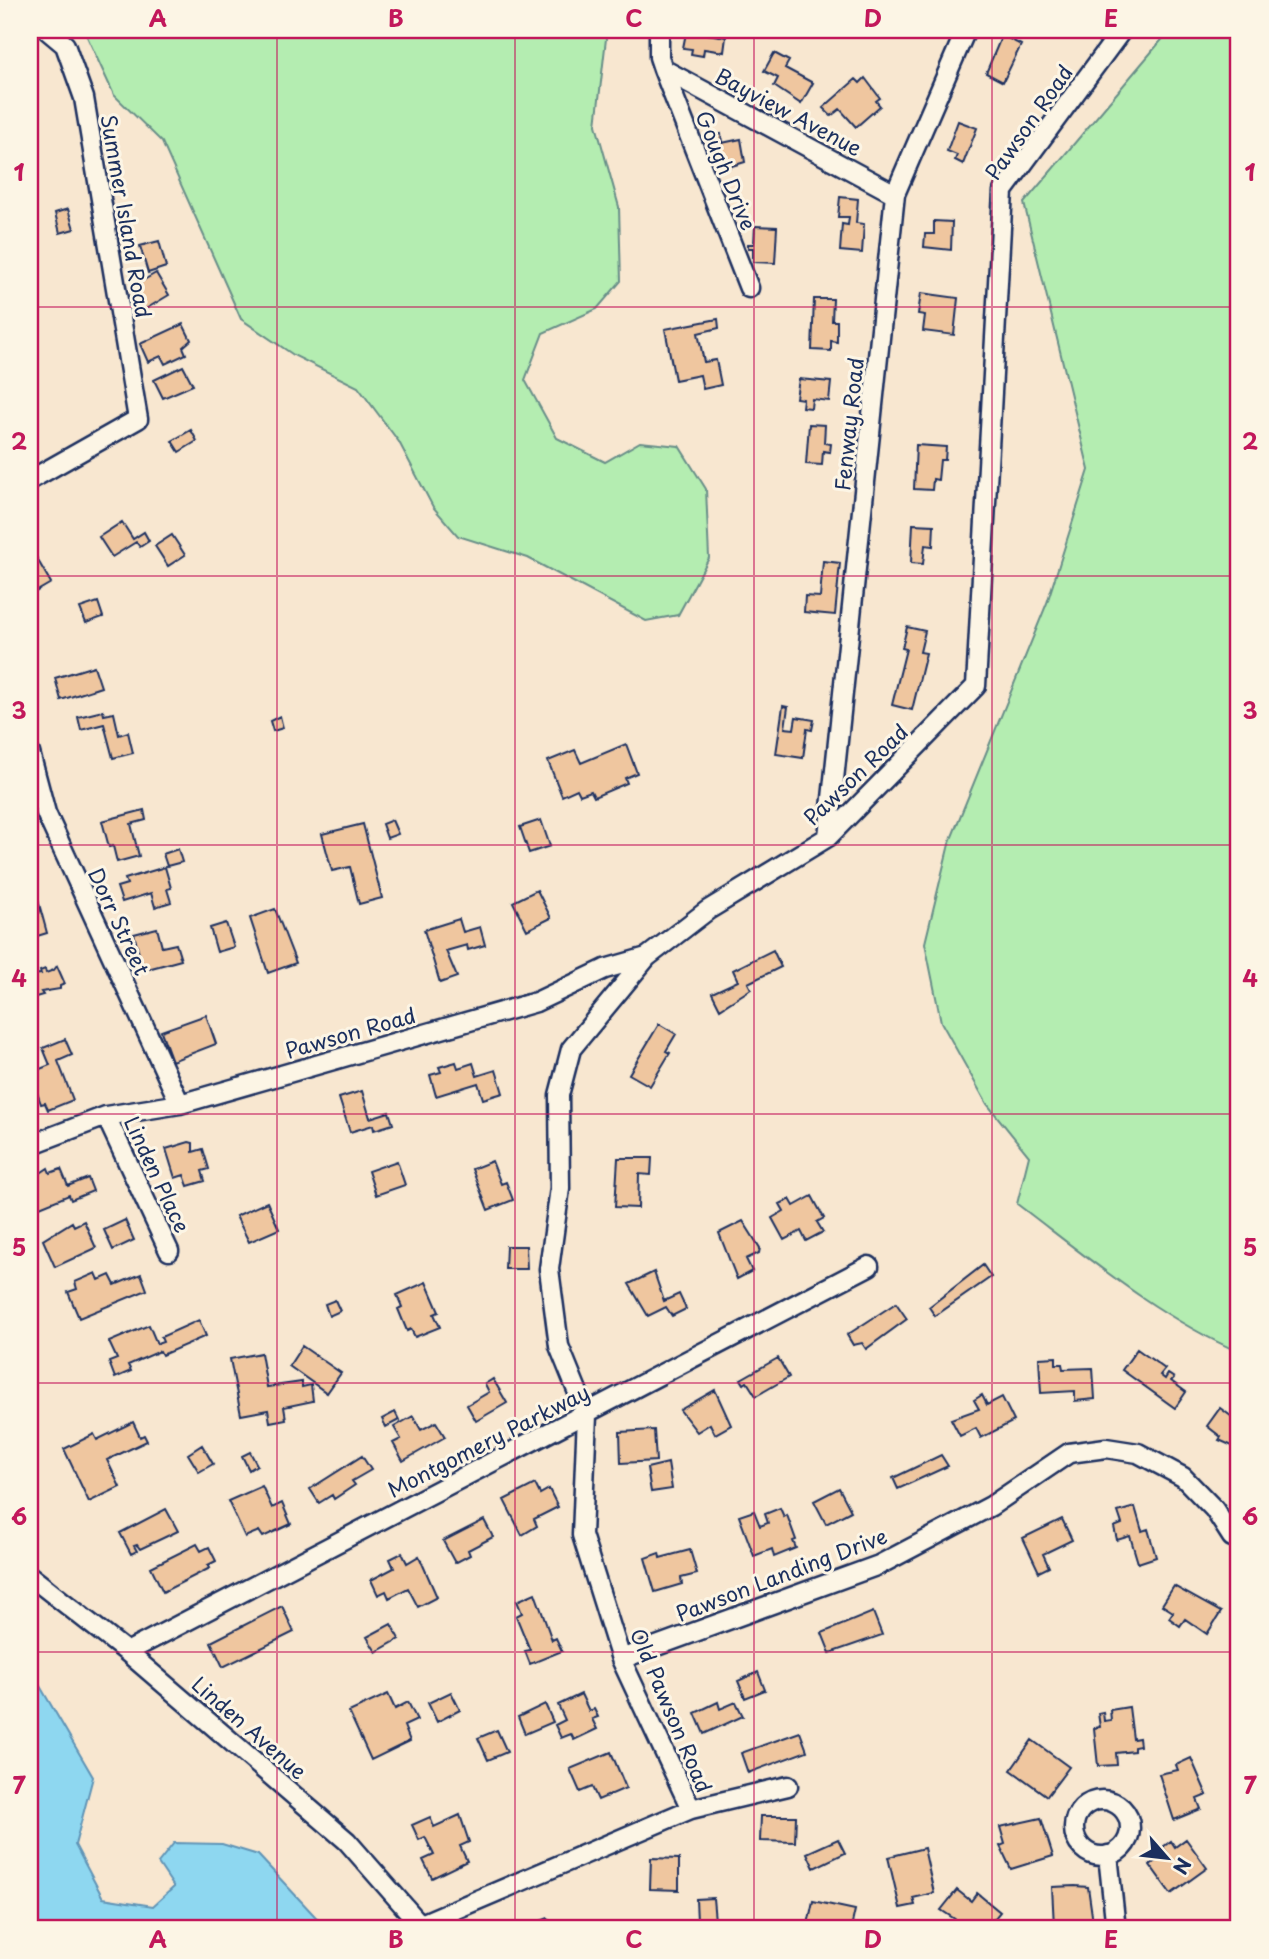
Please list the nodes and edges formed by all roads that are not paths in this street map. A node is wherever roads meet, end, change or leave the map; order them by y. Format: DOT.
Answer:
graph roads {
  1 [pos="47,30"];
  2 [pos="659,30"];
  3 [pos="966,30"];
  4 [pos="1122,30"];
  5 [pos="663,69"];
  6 [pos="895,194"];
  7 [pos="749,288"];
  8 [pos="30,480"];
  9 [pos="30,753"];
  10 [pos="38,816"];
  11 [pos="828,837"];
  12 [pos="647,957"];
  13 [pos="180,1104"];
  14 [pos="106,1116"];
  15 [pos="30,1145"];
  16 [pos="169,1251"];
  17 [pos="869,1266"];
  18 [pos="587,1415"];
  19 [pos="1232,1537"];
  20 [pos="30,1576"];
  21 [pos="127,1652"];
  22 [pos="621,1659"];
  23 [pos="788,1786"];
  24 [pos="691,1809"];
  25 [pos="1108,1856"];
  26 [pos="423,1926"];
  27 [pos="1116,1929"];
  1 -- 8 [label="street, Summer Island Road"];
  2 -- 5 [label="street, Gough Drive"];
  3 -- 6 [label="street, Fenway Road"];
  4 -- 11 [label="street, Pawson Road"];
  5 -- 6 [label="street, Bayview Avenue"];
  5 -- 7 [label="street, Gough Drive"];
  6 -- 11 [label="street, Fenway Road"];
  9 -- 10 [label="street, Dorr Street"];
  10 -- 13 [label="street, Dorr Street"];
  11 -- 12 [label="street, Pawson Road"];
  12 -- 13 [label="street, Pawson Road"];
  12 -- 18 [label="street, Old Pawson Road"];
  13 -- 14 [label="street, Pawson Road"];
  14 -- 15 [label="street, Pawson Road"];
  14 -- 16 [label="street, Linden Place"];
  17 -- 18 [label="street, Montgomery Parkway"];
  18 -- 21 [label="street, Montgomery Parkway"];
  18 -- 22 [label="street, Old Pawson Road"];
  19 -- 22 [label="street, Pawson Landing Drive"];
  20 -- 21 [label="street, Linden Avenue"];
  21 -- 26 [label="street, Linden Avenue"];
  22 -- 24 [label="street, Old Pawson Road"];
  23 -- 24 [label="street"];
  24 -- 26 [label="street, Old Pawson Road"];
  25 -- 27 [label="street"];
}
